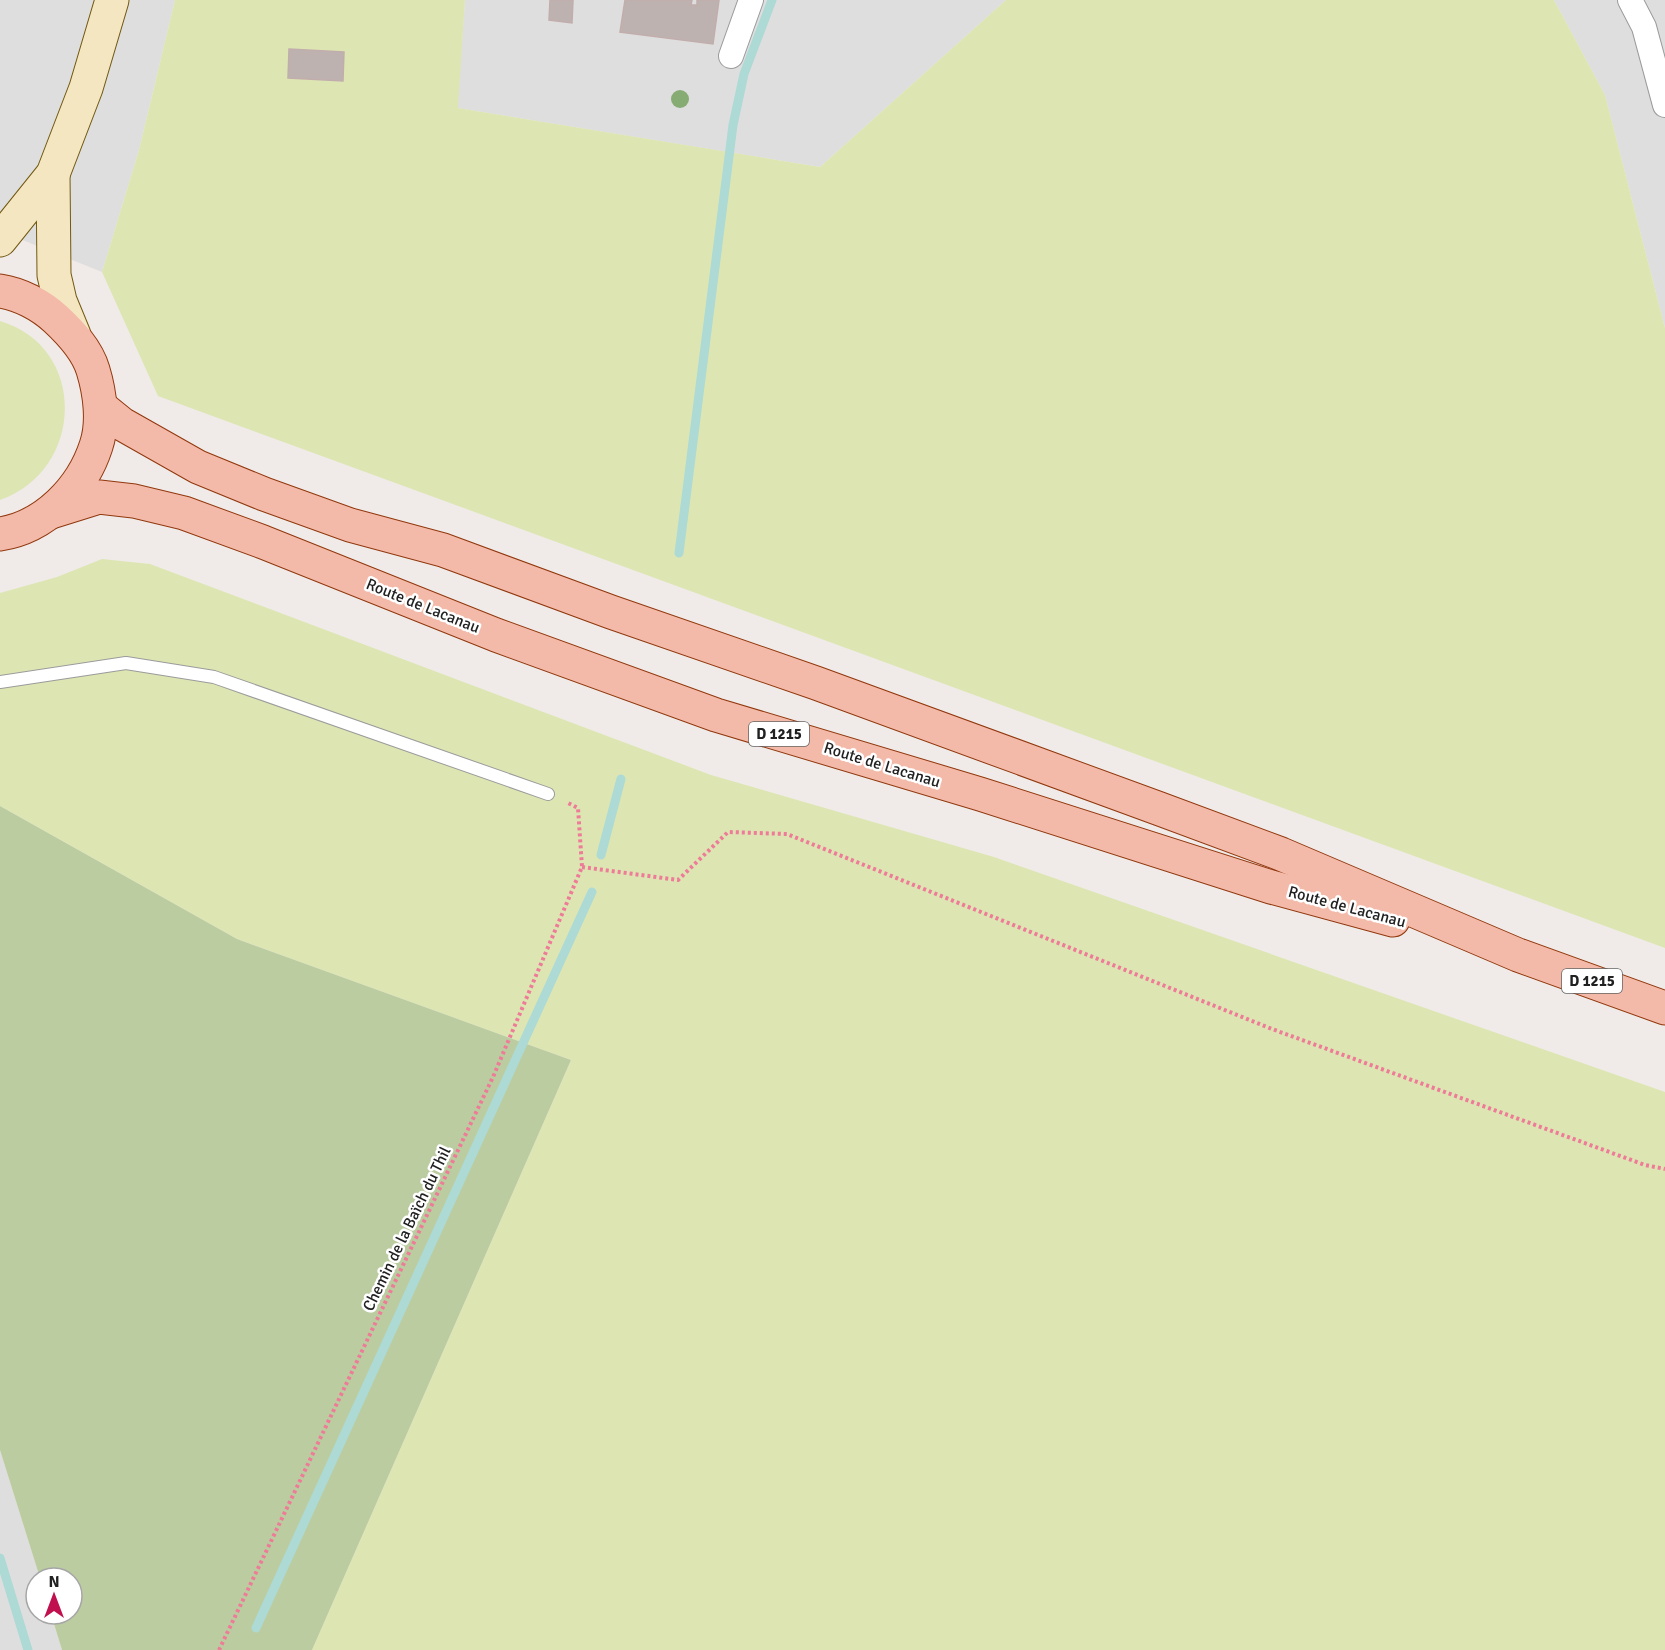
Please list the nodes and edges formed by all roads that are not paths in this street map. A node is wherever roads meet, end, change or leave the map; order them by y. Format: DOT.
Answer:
graph roads {
  1 [pos="112,0"];
  2 [pos="751,0"];
  3 [pos="1630,0"];
  4 [pos="731,56"];
  5 [pos="1665,105"];
  6 [pos="53,174"];
  7 [pos="0,240"];
  8 [pos="0,291"];
  9 [pos="74,335"];
  10 [pos="101,406"];
  11 [pos="51,512"];
  12 [pos="0,534"];
  13 [pos="0,682"];
  14 [pos="548,794"];
  15 [pos="1518,955"];
  16 [pos="1665,1008"];
  1 -- 6 [label="main road"];
  2 -- 4 [label="street"];
  3 -- 5 [label="street"];
  6 -- 7 [label="main road"];
  6 -- 9 [label="main road"];
  8 -- 9 [label="main road"];
  9 -- 10 [label="main road"];
  10 -- 11 [label="main road"];
  10 -- 15 [label="main road, Route de Lacanau / D 1215"];
  11 -- 12 [label="main road"];
  11 -- 15 [label="main road, Route de Lacanau / D 1215"];
  13 -- 14 [label="lane"];
  15 -- 16 [label="main road, Route de Lacanau / D 1215"];
}
